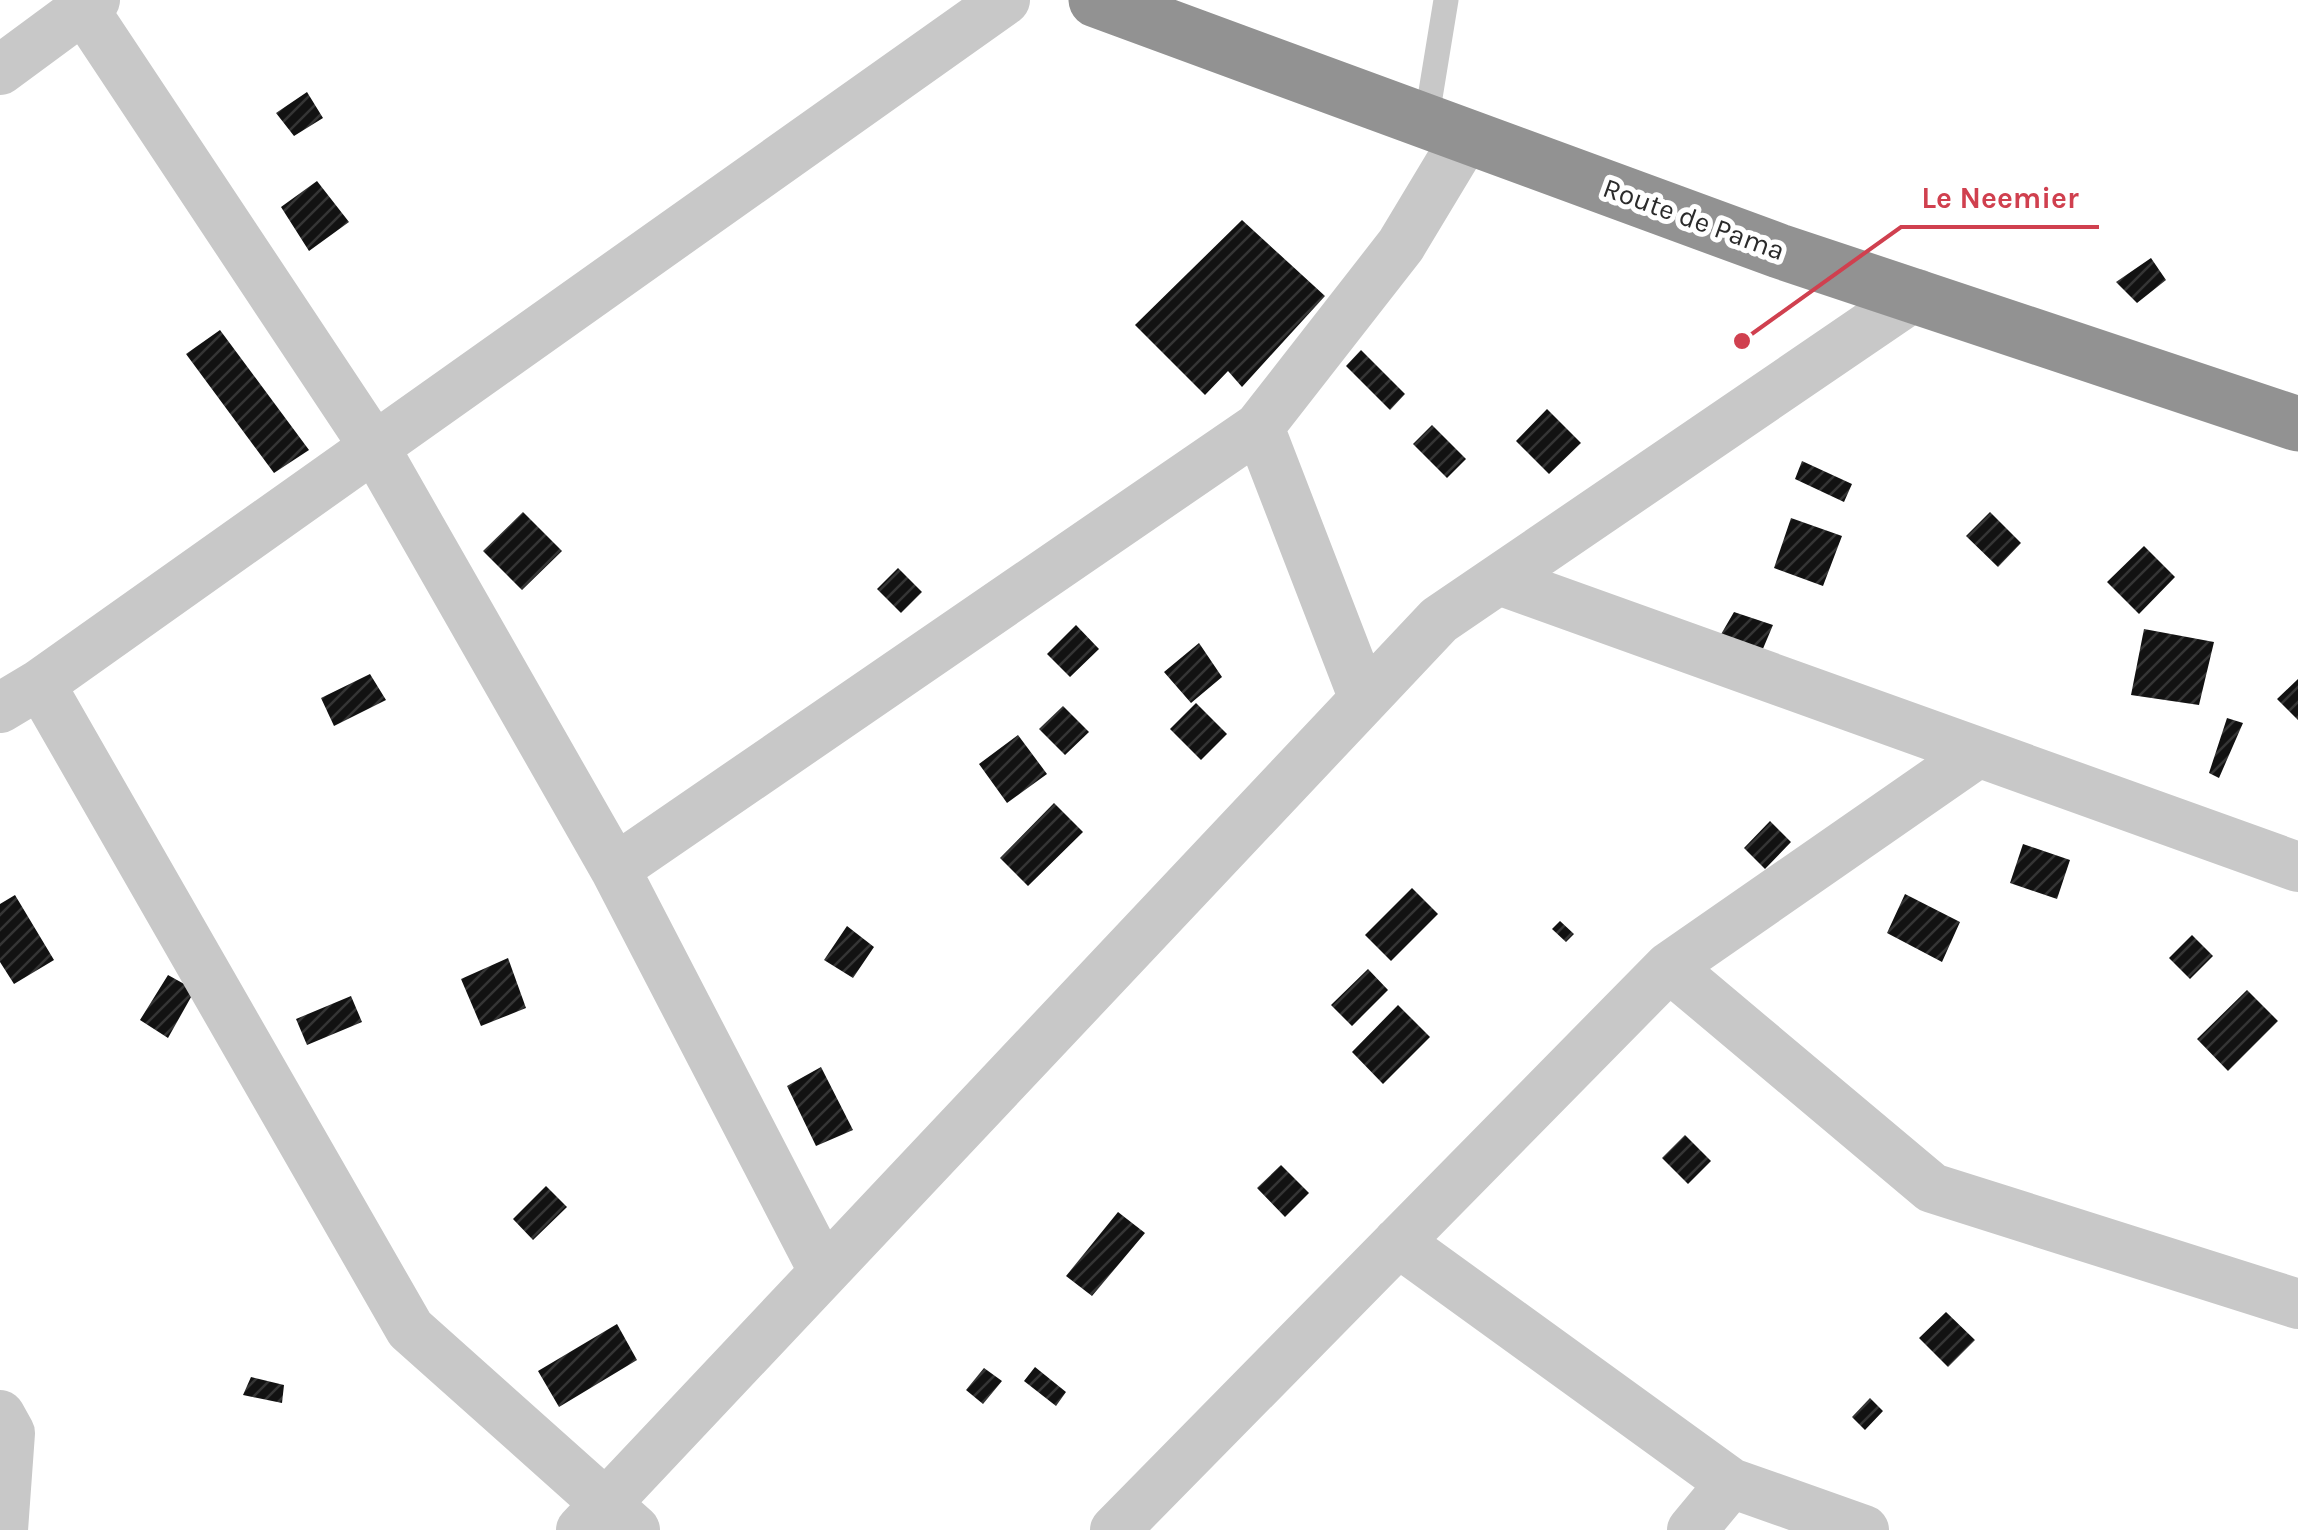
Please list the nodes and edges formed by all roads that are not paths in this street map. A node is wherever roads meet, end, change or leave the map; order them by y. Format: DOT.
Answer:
graph roads {
  1 [pos="1005,0"];
  2 [pos="1096,0"];
  3 [pos="1446,0"];
  4 [pos="89,4"];
  5 [pos="0,70"];
  6 [pos="1446,129"];
  7 [pos="1917,294"];
  8 [pos="2298,424"];
  9 [pos="1259,428"];
  10 [pos="372,446"];
  11 [pos="1499,580"];
  12 [pos="20,696"];
  13 [pos="1364,700"];
  14 [pos="1976,754"];
  15 [pos="2298,867"];
  16 [pos="615,869"];
  17 [pos="1669,967"];
  18 [pos="1398,1242"];
  19 [pos="824,1272"];
  20 [pos="2298,1304"];
  21 [pos="0,1415"];
  22 [pos="1730,1483"];
  23 [pos="607,1522"];
  24 [pos="3,1530"];
  25 [pos="1115,1530"];
  26 [pos="1692,1530"];
  27 [pos="1864,1530"];
  1 -- 10 [label="street"];
  2 -- 6 [label="highway, Route de Pama"];
  3 -- 6 [label="lane"];
  4 -- 5 [label="street"];
  4 -- 10 [label="street"];
  6 -- 7 [label="highway, Route de Pama"];
  6 -- 9 [label="street"];
  7 -- 8 [label="highway, Route de Pama"];
  7 -- 11 [label="street"];
  9 -- 13 [label="street"];
  9 -- 16 [label="street"];
  10 -- 12 [label="street"];
  10 -- 16 [label="street"];
  11 -- 13 [label="street"];
  11 -- 14 [label="street"];
  12 -- 23 [label="street"];
  13 -- 19 [label="street"];
  14 -- 15 [label="street"];
  14 -- 17 [label="street"];
  16 -- 19 [label="street"];
  17 -- 18 [label="street"];
  17 -- 20 [label="street"];
  18 -- 22 [label="street"];
  18 -- 25 [label="street"];
  19 -- 23 [label="street"];
  21 -- 24 [label="street"];
  22 -- 26 [label="street"];
  22 -- 27 [label="street"];
}
